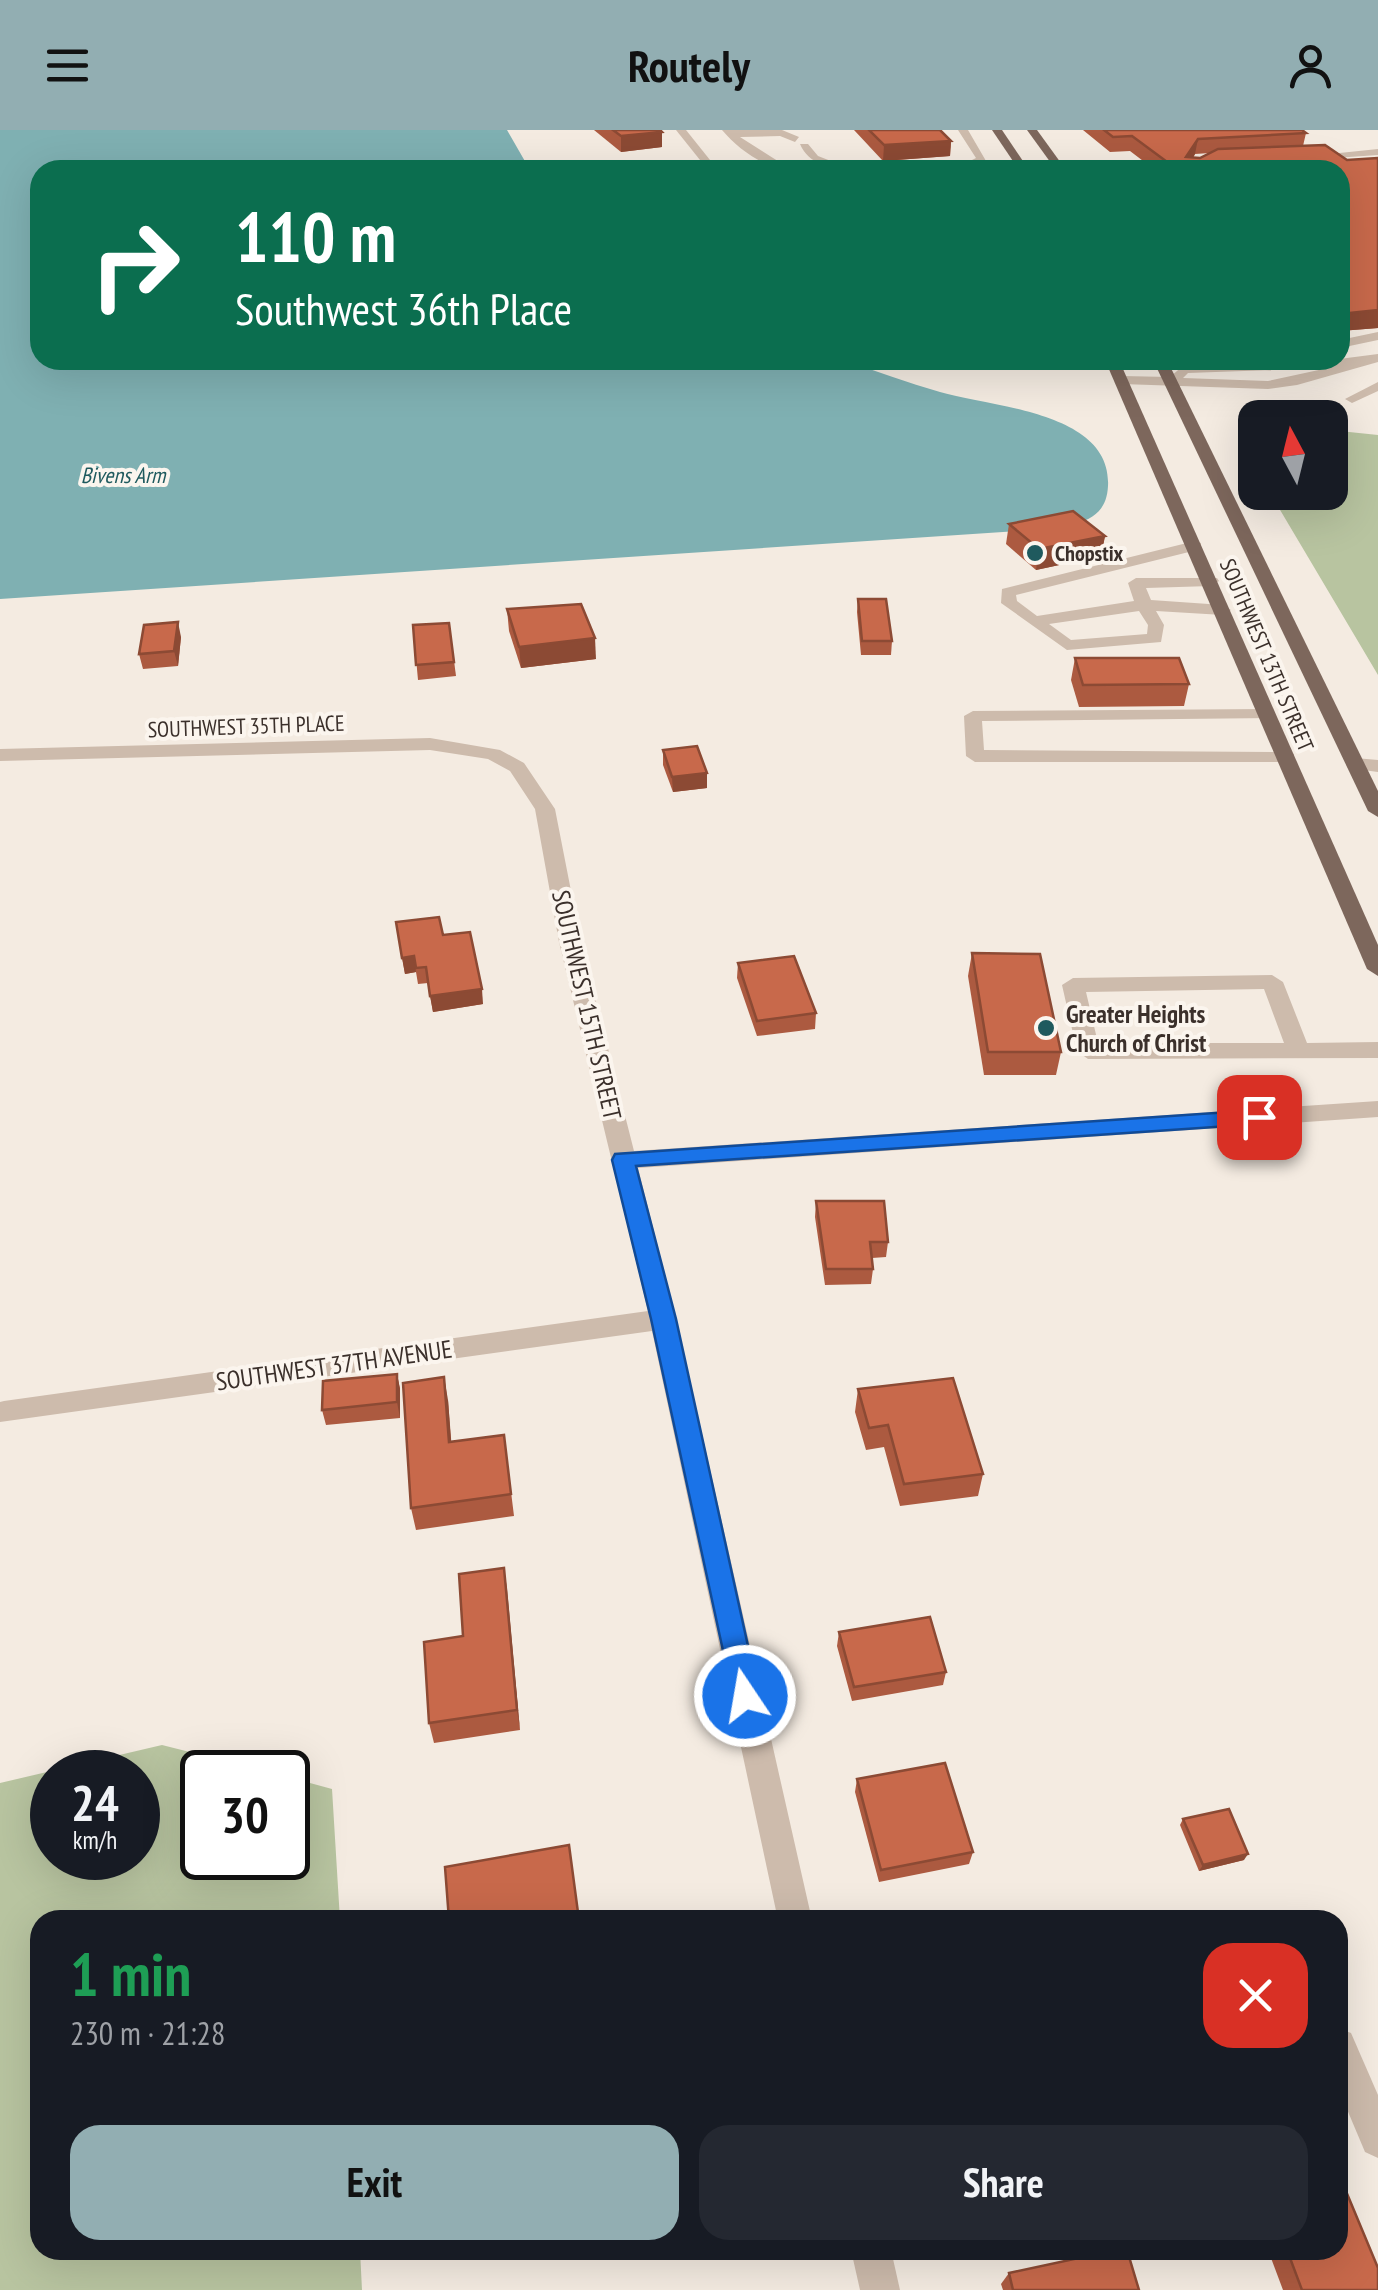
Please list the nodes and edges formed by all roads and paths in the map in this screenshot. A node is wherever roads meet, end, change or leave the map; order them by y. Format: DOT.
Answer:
graph roads {
  1 [pos="681,130"];
  2 [pos="962,130"];
  3 [pos="997,130"];
  4 [pos="1032,130"];
  5 [pos="728,132"];
  6 [pos="1378,152"];
  7 [pos="705,160"];
  8 [pos="767,160"];
  9 [pos="820,160"];
  10 [pos="980,160"];
  11 [pos="1017,160"];
  12 [pos="1054,160"];
  13 [pos="1314,160"];
  14 [pos="1350,162"];
  15 [pos="1378,162"];
  16 [pos="1378,336"];
  17 [pos="1350,342"];
  18 [pos="1378,355"];
  19 [pos="1350,359"];
  20 [pos="1116,370"];
  21 [pos="1166,370"];
  22 [pos="1327,370"];
  23 [pos="1172,379"];
  24 [pos="1122,380"];
  25 [pos="1378,386"];
  26 [pos="1352,399"];
  27 [pos="1195,546"];
  28 [pos="1128,565"];
  29 [pos="1211,581"];
  30 [pos="1136,584"];
  31 [pos="1144,605"];
  32 [pos="1223,610"];
  33 [pos="1034,621"];
  34 [pos="1268,714"];
  35 [pos="492,754"];
  36 [pos="0,755"];
  37 [pos="1287,758"];
  38 [pos="1355,764"];
  39 [pos="1378,766"];
  40 [pos="1378,812"];
  41 [pos="1378,968"];
  42 [pos="1299,1050"];
  43 [pos="1378,1050"];
  44 [pos="1378,1109"];
  45 [pos="623,1160"];
  46 [pos="664,1319"];
  47 [pos="4,1412"];
  48 [pos="793,1910"];
  49 [pos="1348,2069"];
  50 [pos="1378,2139"];
  51 [pos="873,2260"];
  52 [pos="880,2290"];
  1 -- 7 [label="street"];
  2 -- 10 [label="street"];
  3 -- 11 [label="main road"];
  4 -- 12 [label="main road"];
  5 -- 8 [label="street"];
  5 -- 9 [label="street"];
  6 -- 13 [label="street"];
  14 -- 15 [label="street"];
  16 -- 17 [label="street"];
  18 -- 19 [label="street"];
  20 -- 24 [label="main road, SOUTHWEST 13TH STREET"];
  21 -- 23 [label="main road, SOUTHWEST 13TH STREET"];
  22 -- 23 [label="street"];
  23 -- 24 [label="street"];
  23 -- 38 [label="main road, SOUTHWEST 13TH STREET"];
  24 -- 27 [label="main road, SOUTHWEST 13TH STREET"];
  25 -- 26 [label="street"];
  27 -- 28 [label="street"];
  27 -- 29 [label="main road, SOUTHWEST 13TH STREET"];
  28 -- 30 [label="street"];
  28 -- 33 [label="street"];
  29 -- 30 [label="street"];
  29 -- 32 [label="main road, SOUTHWEST 13TH STREET"];
  30 -- 31 [label="street"];
  31 -- 32 [label="street"];
  31 -- 33 [label="street"];
  31 -- 33 [label="street"];
  32 -- 34 [label="main road, SOUTHWEST 13TH STREET"];
  34 -- 37 [label="main road, SOUTHWEST 13TH STREET"];
  34 -- 37 [label="street"];
  35 -- 36 [label="street, SOUTHWEST 35TH PLACE"];
  35 -- 45 [label="street, SOUTHWEST 15TH STREET"];
  37 -- 41 [label="main road, SOUTHWEST 13TH STREET"];
  38 -- 39 [label="street"];
  38 -- 40 [label="main road, SOUTHWEST 13TH STREET"];
  42 -- 42 [label="street"];
  42 -- 43 [label="street"];
  44 -- 45 [label="street"];
  45 -- 46 [label="street, SOUTHWEST 15TH STREET"];
  46 -- 47 [label="street, SOUTHWEST 37TH AVENUE"];
  46 -- 48 [label="street, SOUTHWEST 15TH STREET"];
  49 -- 50 [label="street"];
  51 -- 52 [label="street"];
}
